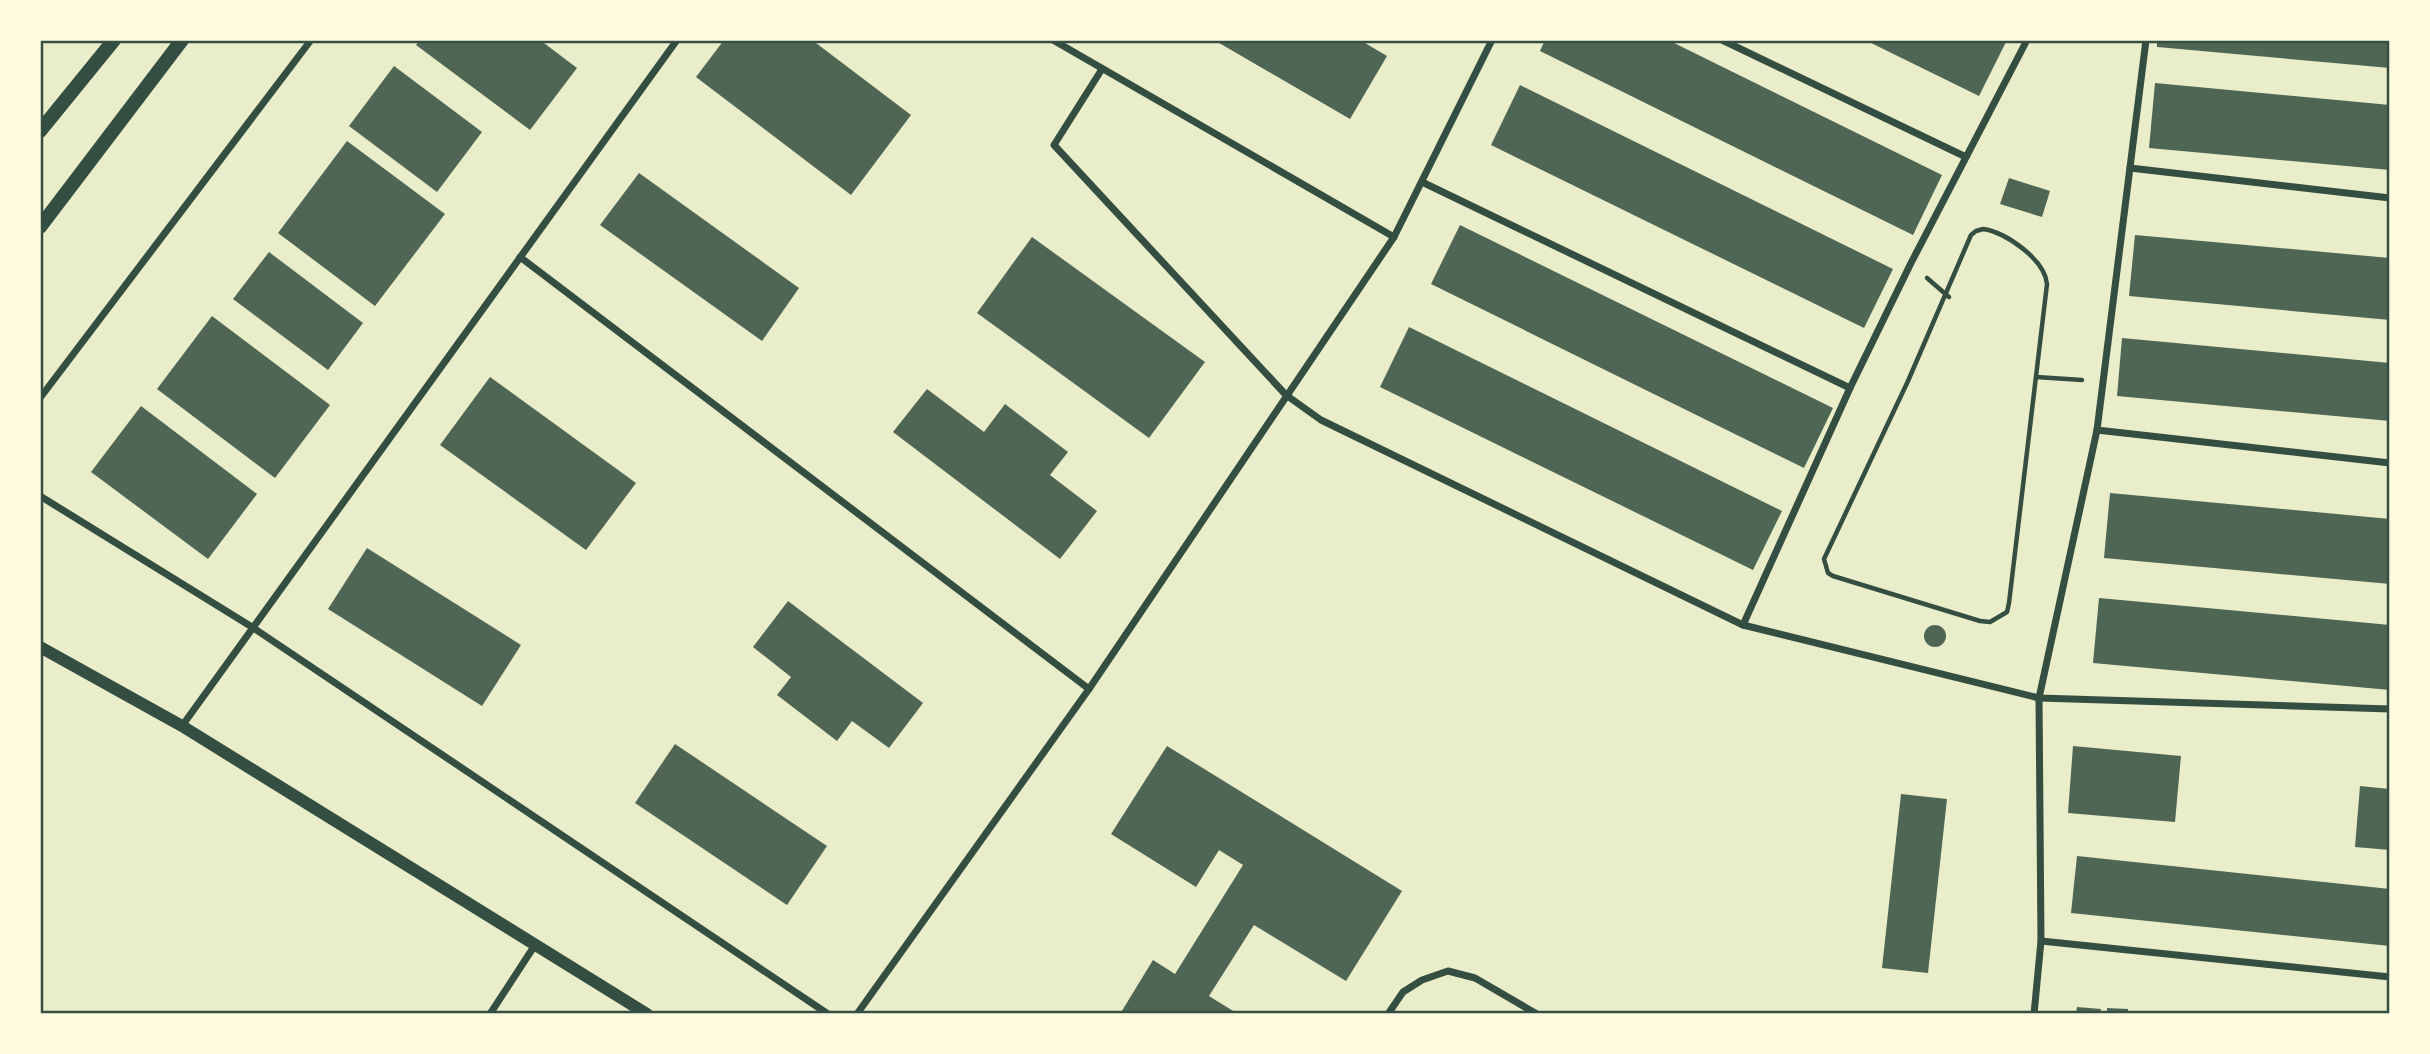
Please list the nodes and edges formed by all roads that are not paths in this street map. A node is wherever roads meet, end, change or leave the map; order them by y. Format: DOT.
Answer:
graph roads {
  1 [pos="114,40"];
  2 [pos="182,40"];
  3 [pos="311,40"];
  4 [pos="677,40"];
  5 [pos="1053,40"];
  6 [pos="1492,40"];
  7 [pos="1722,40"];
  8 [pos="2027,40"];
  9 [pos="2146,40"];
  10 [pos="1102,69"];
  11 [pos="40,131"];
  12 [pos="1966,157"];
  13 [pos="2130,168"];
  14 [pos="1422,182"];
  15 [pos="2390,198"];
  16 [pos="40,227"];
  17 [pos="1394,237"];
  18 [pos="520,257"];
  19 [pos="1850,388"];
  20 [pos="1286,395"];
  21 [pos="40,398"];
  22 [pos="2098,430"];
  23 [pos="2390,463"];
  24 [pos="40,496"];
  25 [pos="1743,625"];
  26 [pos="252,627"];
  27 [pos="40,639"];
  28 [pos="46,649"];
  29 [pos="1089,690"];
  30 [pos="2039,698"];
  31 [pos="2390,709"];
  32 [pos="182,726"];
  33 [pos="2041,940"];
  34 [pos="535,945"];
  35 [pos="2390,977"];
  36 [pos="490,1014"];
  37 [pos="647,1014"];
  38 [pos="828,1014"];
  39 [pos="857,1014"];
  40 [pos="1388,1014"];
  41 [pos="1537,1014"];
  42 [pos="2034,1014"];
  1 -- 11 [label="main road"];
  2 -- 16 [label="main road"];
  3 -- 21 [label="street"];
  4 -- 18 [label="street"];
  5 -- 10 [label="street"];
  6 -- 14 [label="street"];
  7 -- 12 [label="street"];
  8 -- 12 [label="street"];
  9 -- 13 [label="street"];
  10 -- 17 [label="street"];
  10 -- 20 [label="street"];
  12 -- 19 [label="street"];
  13 -- 15 [label="street"];
  13 -- 22 [label="street"];
  14 -- 17 [label="street"];
  14 -- 19 [label="street"];
  17 -- 20 [label="street"];
  18 -- 26 [label="street"];
  18 -- 29 [label="street"];
  19 -- 25 [label="street"];
  20 -- 25 [label="street"];
  20 -- 29 [label="street"];
  22 -- 23 [label="street"];
  22 -- 30 [label="street"];
  24 -- 26 [label="street"];
  25 -- 30 [label="street"];
  26 -- 32 [label="street"];
  26 -- 38 [label="street"];
  27 -- 28 [label="street"];
  28 -- 32 [label="street"];
  29 -- 39 [label="street"];
  30 -- 31 [label="street"];
  30 -- 33 [label="street"];
  32 -- 34 [label="street"];
  33 -- 35 [label="street"];
  33 -- 42 [label="street"];
  34 -- 36 [label="street"];
  34 -- 37 [label="street"];
  40 -- 41 [label="street"];
}
